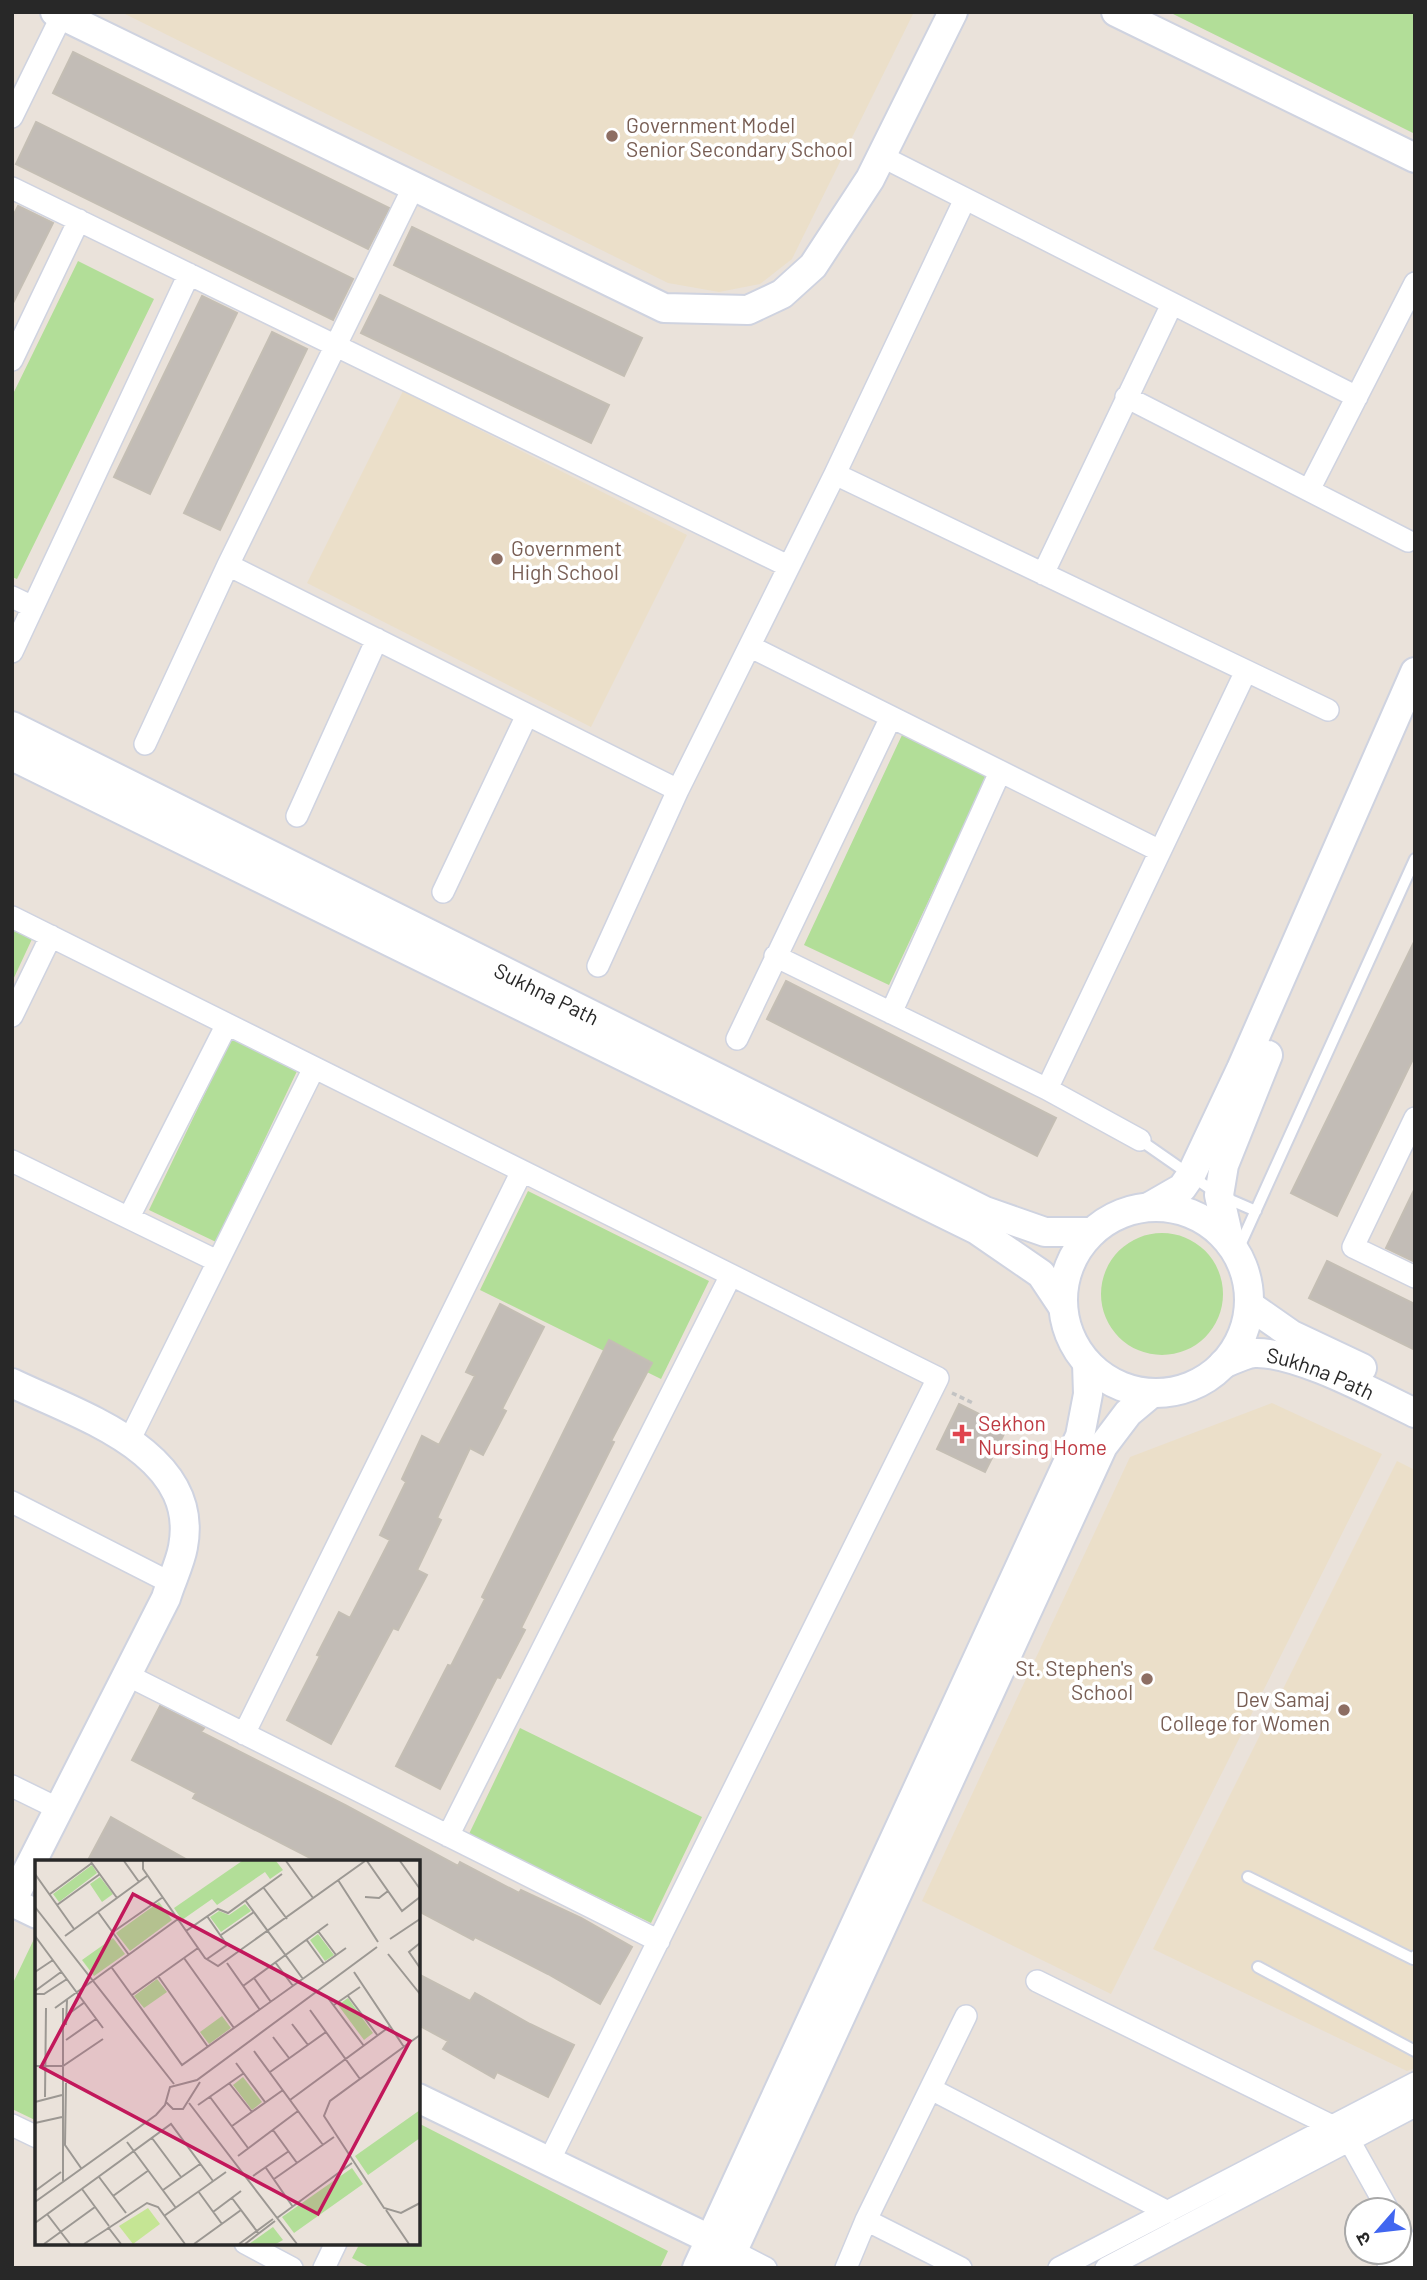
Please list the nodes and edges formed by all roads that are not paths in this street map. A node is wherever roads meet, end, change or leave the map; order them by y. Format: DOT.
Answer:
graph roads {
  1 [pos="953,12"];
  2 [pos="1116,12"];
  3 [pos="60,13"];
  4 [pos="12,117"];
  5 [pos="881,156"];
  6 [pos="1415,158"];
  7 [pos="415,186"];
  8 [pos="12,188"];
  9 [pos="965,199"];
  10 [pos="79,220"];
  11 [pos="189,274"];
  12 [pos="1415,283"];
  13 [pos="1172,304"];
  14 [pos="336,346"];
  15 [pos="12,360"];
  16 [pos="1126,397"];
  17 [pos="1357,397"];
  18 [pos="835,474"];
  19 [pos="1309,490"];
  20 [pos="1408,541"];
  21 [pos="228,565"];
  22 [pos="788,566"];
  23 [pos="1043,574"];
  24 [pos="12,597"];
  25 [pos="33,607"];
  26 [pos="377,639"];
  27 [pos="751,647"];
  28 [pos="12,652"];
  29 [pos="1246,671"];
  30 [pos="1415,672"];
  31 [pos="1328,710"];
  32 [pos="527,715"];
  33 [pos="891,718"];
  34 [pos="1415,719"];
  35 [pos="12,726"];
  36 [pos="145,744"];
  37 [pos="12,756"];
  38 [pos="1000,772"];
  39 [pos="678,790"];
  40 [pos="297,816"];
  41 [pos="1160,851"];
  42 [pos="1415,859"];
  43 [pos="443,892"];
  44 [pos="12,917"];
  45 [pos="51,936"];
  46 [pos="775,956"];
  47 [pos="598,966"];
  48 [pos="891,1013"];
  49 [pos="12,1016"];
  50 [pos="227,1024"];
  51 [pos="737,1039"];
  52 [pos="314,1068"];
  53 [pos="1047,1088"];
  54 [pos="1415,1118"];
  55 [pos="1140,1140"];
  56 [pos="12,1161"];
  57 [pos="523,1171"];
  58 [pos="1191,1175"];
  59 [pos="1219,1195"];
  60 [pos="1149,1207"];
  61 [pos="1256,1211"];
  62 [pos="128,1217"];
  63 [pos="1091,1232"];
  64 [pos="1233,1248"];
  65 [pos="217,1261"];
  66 [pos="731,1275"];
  67 [pos="1415,1277"];
  68 [pos="1249,1305"];
  69 [pos="1063,1307"];
  70 [pos="1087,1363"];
  71 [pos="1223,1364"];
  72 [pos="12,1383"];
  73 [pos="1152,1393"];
  74 [pos="1415,1394"];
  75 [pos="1415,1413"];
  76 [pos="130,1439"];
  77 [pos="12,1502"];
  78 [pos="171,1583"];
  79 [pos="127,1675"];
  80 [pos="244,1734"];
  81 [pos="12,1786"];
  82 [pos="59,1809"];
  83 [pos="448,1836"];
  84 [pos="1248,1877"];
  85 [pos="12,1901"];
  86 [pos="35,1913"];
  87 [pos="659,1941"];
  88 [pos="1414,1958"];
  89 [pos="1258,1967"];
  90 [pos="1037,1981"];
  91 [pos="966,2016"];
  92 [pos="1415,2051"];
  93 [pos="1415,2083"];
  94 [pos="931,2089"];
  95 [pos="420,2099"];
  96 [pos="1415,2106"];
  97 [pos="12,2125"];
  98 [pos="1332,2126"];
  99 [pos="35,2136"];
  100 [pos="1349,2140"];
  101 [pos="550,2161"];
  102 [pos="1380,2196"];
  103 [pos="1168,2212"];
  104 [pos="866,2220"];
  105 [pos="248,2245"];
  106 [pos="335,2245"];
  107 [pos="723,2252"];
  108 [pos="1414,2256"];
  109 [pos="292,2268"];
  110 [pos="324,2268"];
  111 [pos="696,2268"];
  112 [pos="766,2268"];
  113 [pos="846,2268"];
  114 [pos="961,2268"];
  115 [pos="1059,2268"];
  116 [pos="1106,2268"];
  117 [pos="1388,2268"];
  1 -- 5 [label="main road"];
  2 -- 6 [label="main road"];
  3 -- 4 [label="street"];
  3 -- 7 [label="main road"];
  5 -- 7 [label="main road"];
  5 -- 9 [label="street"];
  7 -- 14 [label="street"];
  8 -- 10 [label="street"];
  9 -- 13 [label="street"];
  9 -- 18 [label="street"];
  10 -- 11 [label="street"];
  10 -- 15 [label="street"];
  11 -- 14 [label="street"];
  11 -- 25 [label="street"];
  12 -- 17 [label="street"];
  13 -- 16 [label="street"];
  13 -- 17 [label="street"];
  14 -- 21 [label="street"];
  14 -- 22 [label="street"];
  16 -- 19 [label="street"];
  16 -- 23 [label="street"];
  17 -- 19 [label="street"];
  18 -- 22 [label="street"];
  18 -- 23 [label="street"];
  19 -- 20 [label="street"];
  21 -- 26 [label="street"];
  21 -- 36 [label="street"];
  22 -- 27 [label="street"];
  23 -- 29 [label="street"];
  24 -- 25 [label="street"];
  25 -- 28 [label="street"];
  26 -- 32 [label="street"];
  26 -- 40 [label="street"];
  27 -- 33 [label="street"];
  27 -- 39 [label="street"];
  29 -- 31 [label="street"];
  29 -- 41 [label="street"];
  30 -- 58 [label="main road"];
  32 -- 39 [label="street"];
  32 -- 43 [label="street"];
  33 -- 38 [label="street"];
  33 -- 46 [label="street"];
  34 -- 59 [label="main road"];
  35 -- 63 [label="main road, Sukhna Path"];
  37 -- 69 [label="main road, Sukhna Path"];
  38 -- 41 [label="street"];
  38 -- 48 [label="street"];
  39 -- 47 [label="street"];
  41 -- 53 [label="street"];
  42 -- 61 [label="lane"];
  44 -- 45 [label="street"];
  45 -- 49 [label="street"];
  45 -- 50 [label="street"];
  46 -- 48 [label="street"];
  46 -- 51 [label="street"];
  48 -- 53 [label="street"];
  50 -- 52 [label="street"];
  50 -- 62 [label="street"];
  52 -- 57 [label="street"];
  52 -- 65 [label="street"];
  53 -- 55 [label="street"];
  54 -- 67 [label="street"];
  55 -- 58 [label="lane"];
  56 -- 62 [label="street"];
  57 -- 66 [label="street"];
  57 -- 80 [label="street"];
  58 -- 59 [label="lane"];
  58 -- 60 [label="main road"];
  59 -- 61 [label="lane"];
  59 -- 64 [label="main road"];
  60 -- 63 [label="main road"];
  60 -- 64 [label="main road"];
  61 -- 64 [label="lane"];
  62 -- 65 [label="street"];
  63 -- 69 [label="main road"];
  64 -- 68 [label="main road"];
  65 -- 76 [label="street"];
  66 -- 83 [label="street"];
  66 -- 87 [label="street"];
  68 -- 71 [label="main road"];
  68 -- 74 [label="main road, Sukhna Path"];
  69 -- 70 [label="main road"];
  70 -- 73 [label="main road"];
  70 -- 107 [label="main road"];
  71 -- 73 [label="main road"];
  71 -- 75 [label="main road, Sukhna Path"];
  72 -- 76 [label="main road"];
  73 -- 107 [label="main road"];
  76 -- 78 [label="main road"];
  77 -- 78 [label="street"];
  78 -- 79 [label="main road"];
  79 -- 80 [label="street"];
  79 -- 82 [label="main road"];
  80 -- 83 [label="street"];
  81 -- 82 [label="street"];
  82 -- 85 [label="main road"];
  83 -- 87 [label="street"];
  84 -- 88 [label="lane"];
  85 -- 86 [label="main road"];
  87 -- 101 [label="street"];
  89 -- 92 [label="lane"];
  90 -- 98 [label="street"];
  91 -- 94 [label="street"];
  93 -- 98 [label="street"];
  94 -- 103 [label="street"];
  94 -- 104 [label="street"];
  95 -- 101 [label="main road"];
  96 -- 100 [label="street"];
  97 -- 99 [label="street"];
  98 -- 100 [label="street"];
  98 -- 103 [label="street"];
  100 -- 102 [label="street"];
  100 -- 116 [label="street"];
  101 -- 107 [label="main road"];
  103 -- 115 [label="street"];
  104 -- 113 [label="street"];
  104 -- 114 [label="street"];
  105 -- 109 [label="street"];
  106 -- 110 [label="street"];
  107 -- 111 [label="main road"];
  107 -- 112 [label="street"];
  108 -- 117 [label="street"];
}
